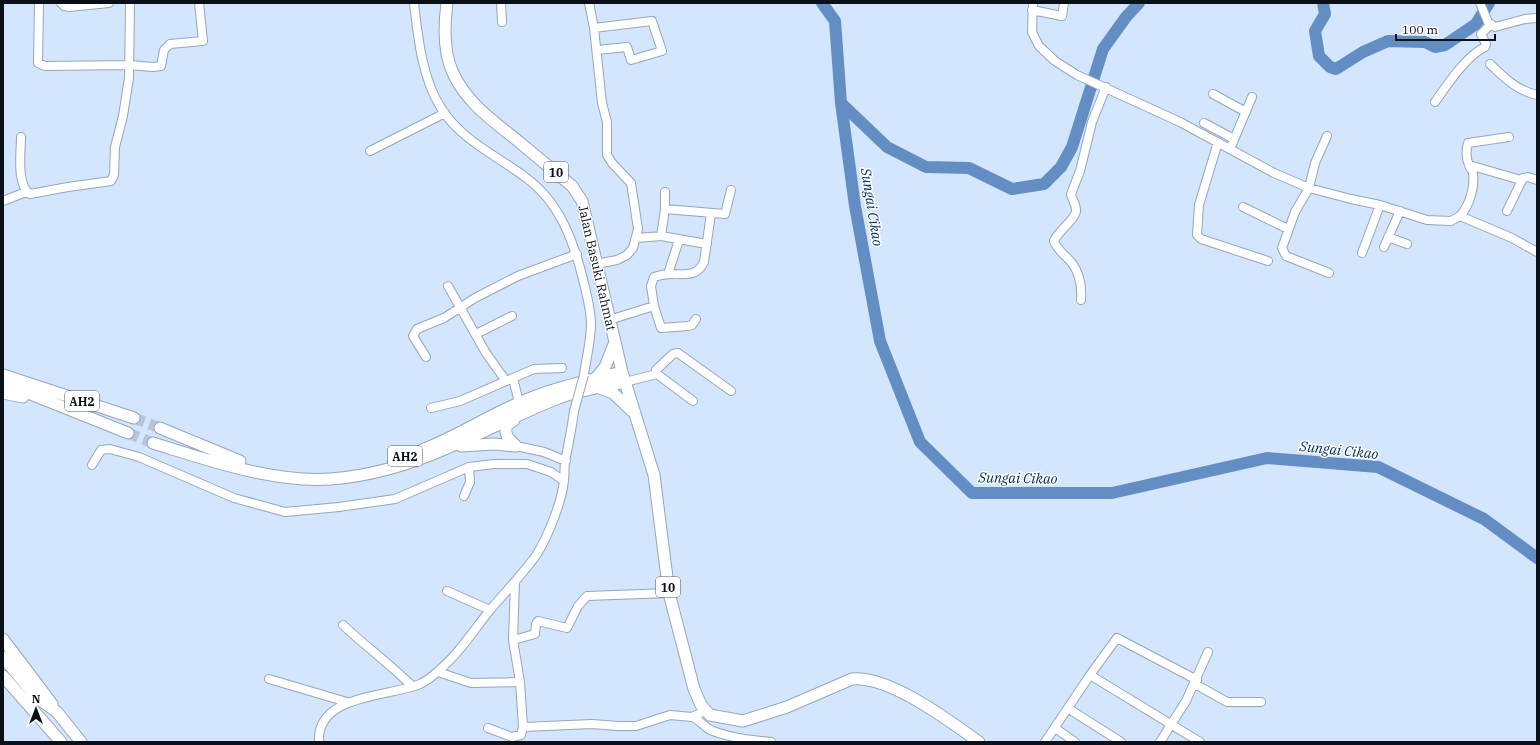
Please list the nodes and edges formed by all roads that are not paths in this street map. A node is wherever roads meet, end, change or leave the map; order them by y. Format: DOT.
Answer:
graph roads {
  1 [pos="39,3"];
  2 [pos="61,3"];
  3 [pos="109,3"];
  4 [pos="130,3"];
  5 [pos="199,3"];
  6 [pos="414,3"];
  7 [pos="447,3"];
  8 [pos="501,3"];
  9 [pos="590,3"];
  10 [pos="1064,3"];
  11 [pos="1480,3"];
  12 [pos="1033,6"];
  13 [pos="1537,18"];
  14 [pos="502,22"];
  15 [pos="1490,24"];
  16 [pos="594,28"];
  17 [pos="597,50"];
  18 [pos="1490,64"];
  19 [pos="129,65"];
  20 [pos="1103,86"];
  21 [pos="1213,94"];
  22 [pos="1537,95"];
  23 [pos="1252,97"];
  24 [pos="1435,102"];
  25 [pos="1246,112"];
  26 [pos="445,113"];
  27 [pos="1204,123"];
  28 [pos="1327,136"];
  29 [pos="21,137"];
  30 [pos="1509,137"];
  31 [pos="1234,139"];
  32 [pos="1218,142"];
  33 [pos="1230,149"];
  34 [pos="370,151"];
  35 [pos="1469,166"];
  36 [pos="1521,180"];
  37 [pos="1537,180"];
  38 [pos="1309,188"];
  39 [pos="731,190"];
  40 [pos="26,192"];
  41 [pos="665,192"];
  42 [pos="3,201"];
  43 [pos="1380,205"];
  44 [pos="1243,207"];
  45 [pos="665,209"];
  46 [pos="1400,211"];
  47 [pos="1507,211"];
  48 [pos="711,214"];
  49 [pos="1460,216"];
  50 [pos="1288,229"];
  51 [pos="661,236"];
  52 [pos="1388,237"];
  53 [pos="636,238"];
  54 [pos="679,240"];
  55 [pos="707,244"];
  56 [pos="1407,244"];
  57 [pos="1384,247"];
  58 [pos="1537,252"];
  59 [pos="1362,253"];
  60 [pos="577,254"];
  61 [pos="1268,261"];
  62 [pos="596,264"];
  63 [pos="1329,273"];
  64 [pos="668,274"];
  65 [pos="448,286"];
  66 [pos="1081,300"];
  67 [pos="654,306"];
  68 [pos="460,308"];
  69 [pos="512,316"];
  70 [pos="696,319"];
  71 [pos="609,320"];
  72 [pos="476,334"];
  73 [pos="615,342"];
  74 [pos="426,356"];
  75 [pos="562,368"];
  76 [pos="3,370"];
  77 [pos="657,374"];
  78 [pos="3,375"];
  79 [pos="624,377"];
  80 [pos="510,380"];
  81 [pos="591,380"];
  82 [pos="3,383"];
  83 [pos="31,384"];
  84 [pos="731,391"];
  85 [pos="3,393"];
  86 [pos="693,401"];
  87 [pos="519,403"];
  88 [pos="59,406"];
  89 [pos="431,408"];
  90 [pos="635,414"];
  91 [pos="520,416"];
  92 [pos="134,418"];
  93 [pos="160,428"];
  94 [pos="128,433"];
  95 [pos="153,443"];
  96 [pos="516,446"];
  97 [pos="446,449"];
  98 [pos="566,461"];
  99 [pos="92,465"];
  100 [pos="469,467"];
  101 [pos="564,481"];
  102 [pos="464,496"];
  103 [pos="515,582"];
  104 [pos="447,590"];
  105 [pos="669,593"];
  106 [pos="490,610"];
  107 [pos="343,625"];
  108 [pos="3,639"];
  109 [pos="513,640"];
  110 [pos="1208,652"];
  111 [pos="3,657"];
  112 [pos="438,672"];
  113 [pos="1090,674"];
  114 [pos="3,676"];
  115 [pos="269,679"];
  116 [pos="520,682"];
  117 [pos="1196,682"];
  118 [pos="412,686"];
  119 [pos="347,702"];
  120 [pos="1261,702"];
  121 [pos="1069,709"];
  122 [pos="705,711"];
  123 [pos="57,712"];
  124 [pos="692,717"];
  125 [pos="1172,725"];
  126 [pos="488,728"];
  127 [pos="1055,728"];
  128 [pos="522,735"];
  129 [pos="61,742"];
  130 [pos="81,742"];
  131 [pos="318,742"];
  132 [pos="771,742"];
  133 [pos="979,742"];
  134 [pos="1045,742"];
  135 [pos="1075,742"];
  136 [pos="1121,742"];
  137 [pos="1160,742"];
  138 [pos="1200,742"];
  1 -- 19 [label="street"];
  2 -- 3 [label="street"];
  4 -- 19 [label="street"];
  5 -- 19 [label="street"];
  6 -- 26 [label="street"];
  7 -- 62 [label="highway, Jalan Basuki Rahmat / 10"];
  8 -- 14 [label="street"];
  9 -- 16 [label="street"];
  10 -- 12 [label="street"];
  11 -- 15 [label="street"];
  12 -- 20 [label="street"];
  13 -- 15 [label="street"];
  15 -- 24 [label="street"];
  16 -- 17 [label="street"];
  16 -- 17 [label="street"];
  17 -- 53 [label="street"];
  18 -- 22 [label="street"];
  19 -- 40 [label="street"];
  20 -- 32 [label="street"];
  20 -- 66 [label="street"];
  21 -- 25 [label="street"];
  23 -- 25 [label="street"];
  25 -- 31 [label="street"];
  26 -- 34 [label="street"];
  26 -- 60 [label="street"];
  27 -- 31 [label="street"];
  28 -- 38 [label="street"];
  29 -- 40 [label="street"];
  30 -- 35 [label="street"];
  31 -- 33 [label="street"];
  32 -- 33 [label="street"];
  32 -- 61 [label="street"];
  33 -- 38 [label="street"];
  35 -- 36 [label="street"];
  35 -- 49 [label="street"];
  36 -- 37 [label="street"];
  36 -- 47 [label="street"];
  38 -- 43 [label="street"];
  38 -- 50 [label="street"];
  39 -- 48 [label="street"];
  40 -- 42 [label="street"];
  41 -- 45 [label="street"];
  43 -- 46 [label="street"];
  43 -- 59 [label="street"];
  44 -- 50 [label="street"];
  45 -- 48 [label="street"];
  45 -- 51 [label="street"];
  46 -- 49 [label="street"];
  46 -- 52 [label="street"];
  48 -- 55 [label="street"];
  49 -- 58 [label="street"];
  50 -- 63 [label="street"];
  51 -- 53 [label="street"];
  51 -- 54 [label="street"];
  52 -- 56 [label="street"];
  52 -- 57 [label="street"];
  53 -- 62 [label="street"];
  54 -- 55 [label="street"];
  54 -- 64 [label="street"];
  55 -- 64 [label="street"];
  60 -- 68 [label="street"];
  60 -- 81 [label="street"];
  62 -- 71 [label="highway, Jalan Basuki Rahmat / 10"];
  64 -- 67 [label="street"];
  65 -- 68 [label="street"];
  67 -- 70 [label="street"];
  67 -- 71 [label="street"];
  68 -- 72 [label="street"];
  68 -- 74 [label="street"];
  69 -- 72 [label="street"];
  71 -- 73 [label="highway, Jalan Basuki Rahmat / 10"];
  72 -- 80 [label="street"];
  73 -- 79 [label="highway, Jalan Basuki Rahmat / 10"];
  73 -- 81 [label="highway"];
  75 -- 80 [label="street"];
  76 -- 83 [label="highway, AH2"];
  77 -- 79 [label="street"];
  77 -- 84 [label="street"];
  77 -- 86 [label="street"];
  78 -- 83 [label="highway, AH2"];
  79 -- 81 [label="highway, AH2"];
  79 -- 90 [label="highway, 10"];
  80 -- 87 [label="street"];
  80 -- 89 [label="street"];
  81 -- 87 [label="highway, AH2"];
  81 -- 90 [label="highway"];
  81 -- 91 [label="highway, AH2"];
  81 -- 98 [label="street, bridge"];
  82 -- 88 [label="highway"];
  83 -- 92 [label="highway, AH2"];
  85 -- 88 [label="highway"];
  87 -- 93 [label="highway, AH2"];
  88 -- 94 [label="highway"];
  90 -- 105 [label="highway, 10"];
  91 -- 96 [label="highway"];
  91 -- 97 [label="highway"];
  95 -- 97 [label="highway"];
  96 -- 97 [label="highway"];
  96 -- 98 [label="street"];
  98 -- 101 [label="street"];
  99 -- 100 [label="street"];
  100 -- 101 [label="street"];
  100 -- 102 [label="street"];
  101 -- 103 [label="street"];
  103 -- 106 [label="street"];
  103 -- 109 [label="street"];
  104 -- 106 [label="street"];
  105 -- 109 [label="street"];
  105 -- 122 [label="highway, 10"];
  106 -- 112 [label="street"];
  107 -- 118 [label="street"];
  108 -- 123 [label="highway"];
  109 -- 116 [label="street"];
  110 -- 117 [label="street"];
  111 -- 123 [label="highway"];
  112 -- 116 [label="street"];
  112 -- 118 [label="street"];
  113 -- 117 [label="street"];
  113 -- 121 [label="street"];
  113 -- 125 [label="street"];
  114 -- 129 [label="highway"];
  115 -- 119 [label="street"];
  116 -- 128 [label="street"];
  117 -- 120 [label="street"];
  117 -- 125 [label="street"];
  118 -- 119 [label="street"];
  119 -- 131 [label="street"];
  121 -- 127 [label="street"];
  121 -- 136 [label="street"];
  122 -- 124 [label="street"];
  122 -- 133 [label="highway"];
  123 -- 130 [label="highway"];
  124 -- 128 [label="street"];
  124 -- 132 [label="street"];
  125 -- 137 [label="street"];
  125 -- 138 [label="street"];
  126 -- 128 [label="street"];
  127 -- 134 [label="street"];
  127 -- 135 [label="street"];
}
